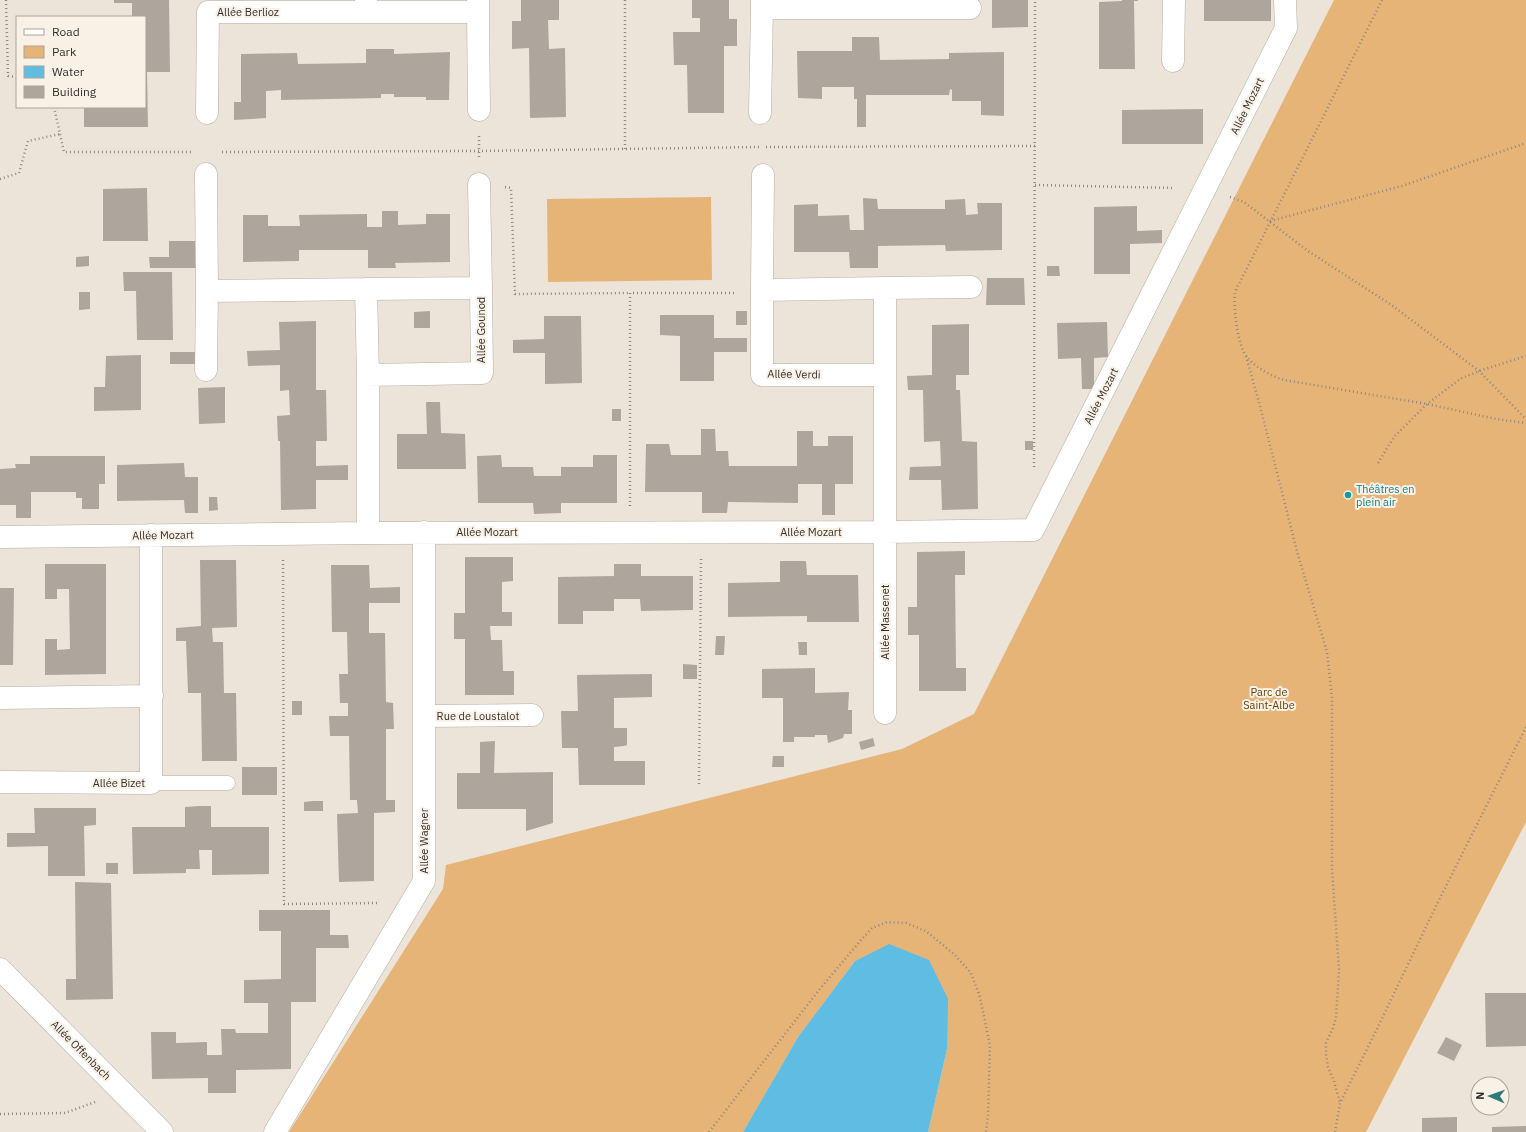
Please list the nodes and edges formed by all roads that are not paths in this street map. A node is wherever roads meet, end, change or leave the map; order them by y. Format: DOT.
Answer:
graph roads {
  1 [pos="1174,0"];
  2 [pos="1284,0"];
  3 [pos="762,4"];
  4 [pos="891,4"];
  5 [pos="208,6"];
  6 [pos="366,6"];
  7 [pos="478,6"];
  8 [pos="970,8"];
  9 [pos="1173,61"];
  10 [pos="479,110"];
  11 [pos="207,113"];
  12 [pos="760,114"];
  13 [pos="206,174"];
  14 [pos="763,175"];
  15 [pos="479,184"];
  16 [pos="971,287"];
  17 [pos="481,288"];
  18 [pos="885,288"];
  19 [pos="366,289"];
  20 [pos="762,290"];
  21 [pos="207,291"];
  22 [pos="206,370"];
  23 [pos="368,375"];
  24 [pos="885,375"];
  25 [pos="424,532"];
  26 [pos="885,532"];
  27 [pos="368,533"];
  28 [pos="151,535"];
  29 [pos="0,537"];
  30 [pos="152,696"];
  31 [pos="0,698"];
  32 [pos="885,713"];
  33 [pos="532,715"];
  34 [pos="424,716"];
  35 [pos="0,782"];
  36 [pos="151,783"];
  37 [pos="228,783"];
  38 [pos="0,969"];
  39 [pos="162,1132"];
  40 [pos="275,1132"];
  1 -- 9 [label="street"];
  2 -- 26 [label="street, Allée Mozart"];
  3 -- 4 [label="street"];
  3 -- 12 [label="street"];
  4 -- 8 [label="street"];
  5 -- 6 [label="street, Allée Berlioz"];
  5 -- 11 [label="street, Allée Berlioz"];
  6 -- 7 [label="street, Allée Berlioz"];
  7 -- 10 [label="street"];
  13 -- 21 [label="street"];
  14 -- 20 [label="street, Allée Verdi"];
  15 -- 17 [label="street"];
  16 -- 18 [label="street"];
  17 -- 19 [label="street, Allée Gounod"];
  17 -- 23 [label="street, Allée Gounod"];
  18 -- 20 [label="street"];
  18 -- 24 [label="street"];
  19 -- 21 [label="street, Allée Gounod"];
  19 -- 23 [label="street"];
  20 -- 24 [label="street, Allée Verdi"];
  21 -- 22 [label="street"];
  23 -- 27 [label="street"];
  24 -- 26 [label="street"];
  25 -- 26 [label="street, Allée Mozart"];
  25 -- 27 [label="street, Allée Mozart"];
  25 -- 34 [label="street, Allée Wagner"];
  26 -- 32 [label="street, Allée Massenet"];
  27 -- 28 [label="street, Allée Mozart"];
  28 -- 29 [label="street, Allée Mozart"];
  28 -- 30 [label="street, Allée Bizet"];
  30 -- 31 [label="street"];
  30 -- 36 [label="street, Allée Bizet"];
  33 -- 34 [label="street, Rue de Loustalot"];
  34 -- 40 [label="street, Allée Wagner"];
  35 -- 36 [label="street, Allée Bizet"];
  36 -- 37 [label="lane"];
  38 -- 39 [label="street, Allée Offenbach"];
}
